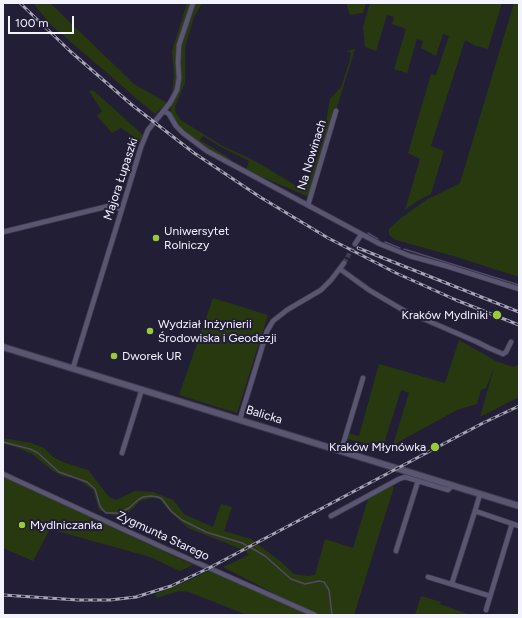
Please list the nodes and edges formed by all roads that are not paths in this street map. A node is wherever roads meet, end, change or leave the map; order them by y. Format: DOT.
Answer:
graph roads {
  1 [pos="193,3"];
  2 [pos="164,111"];
  3 [pos="336,111"];
  4 [pos="308,205"];
  5 [pos="122,209"];
  6 [pos="3,232"];
  7 [pos="361,235"];
  8 [pos="355,244"];
  9 [pos="344,263"];
  10 [pos="340,269"];
  11 [pos="519,289"];
  12 [pos="511,342"];
  13 [pos="3,347"];
  14 [pos="73,368"];
  15 [pos="363,378"];
  16 [pos="142,389"];
  17 [pos="240,419"];
  18 [pos="341,451"];
  19 [pos="122,453"];
  20 [pos="3,474"];
  21 [pos="418,481"];
  22 [pos="452,485"];
  23 [pos="480,494"];
  24 [pos="519,506"];
  25 [pos="475,511"];
  26 [pos="331,516"];
  27 [pos="512,524"];
  28 [pos="519,526"];
  29 [pos="396,551"];
  30 [pos="428,577"];
  31 [pos="452,583"];
  32 [pos="490,596"];
  33 [pos="486,610"];
  34 [pos="315,615"];
  1 -- 2 [label="street, Majora Łupaszki"];
  2 -- 4 [label="street"];
  2 -- 5 [label="street, Majora Łupaszki"];
  3 -- 4 [label="street, Na Nowinach"];
  4 -- 7 [label="street"];
  5 -- 6 [label="street"];
  5 -- 14 [label="street, Majora Łupaszki"];
  7 -- 8 [label="street"];
  7 -- 11 [label="street"];
  9 -- 10 [label="street"];
  10 -- 12 [label="street"];
  10 -- 17 [label="street"];
  13 -- 14 [label="street, Balicka"];
  14 -- 16 [label="street, Balicka"];
  15 -- 18 [label="street"];
  16 -- 17 [label="street, Balicka"];
  16 -- 19 [label="street"];
  17 -- 18 [label="street, Balicka"];
  18 -- 22 [label="street, Balicka"];
  20 -- 34 [label="street, Zygmunta Starego"];
  21 -- 22 [label="street"];
  21 -- 26 [label="street"];
  21 -- 29 [label="street"];
  22 -- 23 [label="street, Balicka"];
  23 -- 24 [label="street, Balicka"];
  23 -- 25 [label="street"];
  25 -- 27 [label="street"];
  25 -- 31 [label="street"];
  27 -- 28 [label="street"];
  27 -- 32 [label="street"];
  30 -- 31 [label="street"];
  31 -- 32 [label="street"];
  32 -- 33 [label="street"];
}
